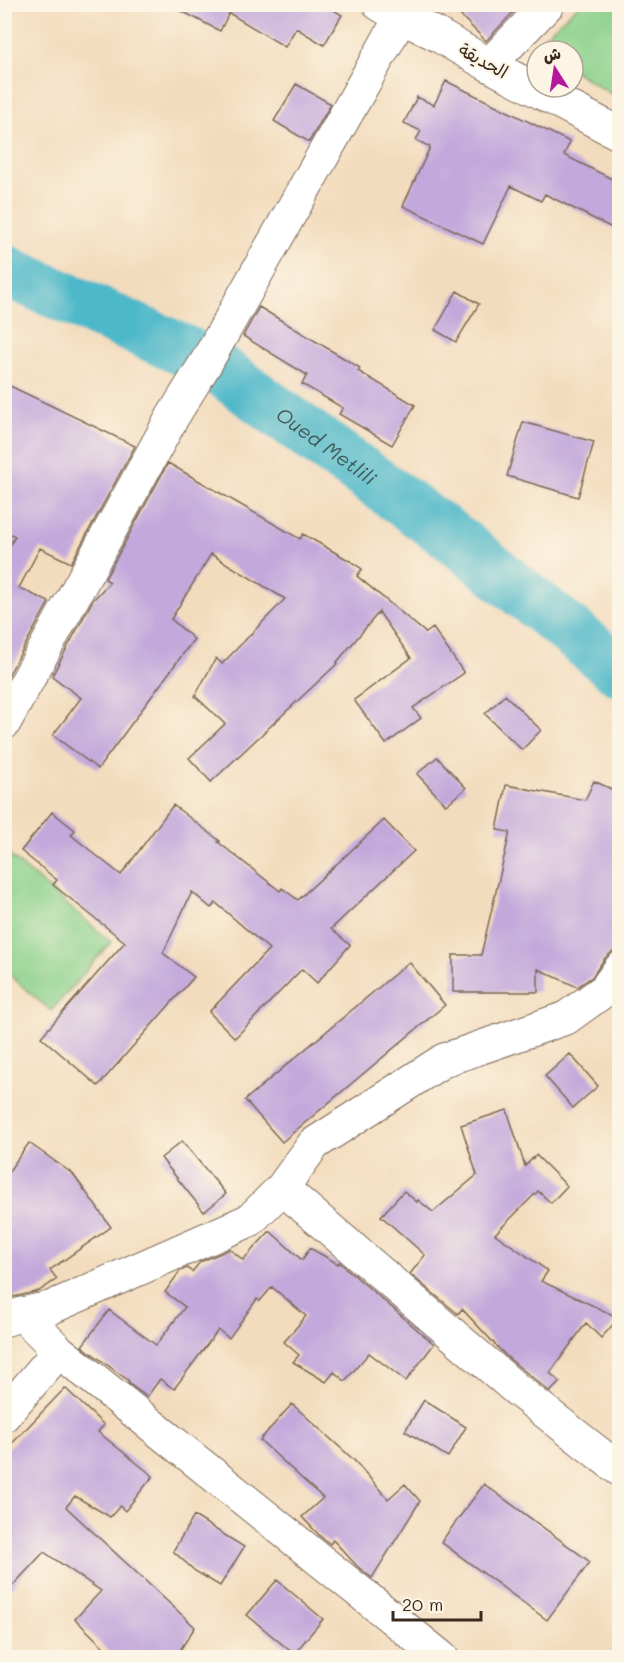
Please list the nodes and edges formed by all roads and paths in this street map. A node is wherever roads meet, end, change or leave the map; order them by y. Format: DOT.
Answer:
graph roads {
  1 [pos="548,4"];
  2 [pos="390,11"];
  3 [pos="489,65"];
  4 [pos="620,134"];
  5 [pos="4,723"];
  6 [pos="620,969"];
  7 [pos="282,1188"];
  8 [pos="13,1317"];
  9 [pos="59,1351"];
  10 [pos="4,1415"];
  11 [pos="620,1470"];
  12 [pos="442,1658"];
  1 -- 3 [label="street"];
  2 -- 3 [label="street, الحديقة"];
  2 -- 5 [label="street"];
  3 -- 4 [label="street, الحديقة"];
  6 -- 7 [label="street"];
  7 -- 8 [label="street"];
  7 -- 11 [label="street"];
  8 -- 9 [label="street"];
  9 -- 10 [label="street"];
  9 -- 12 [label="street"];
}
